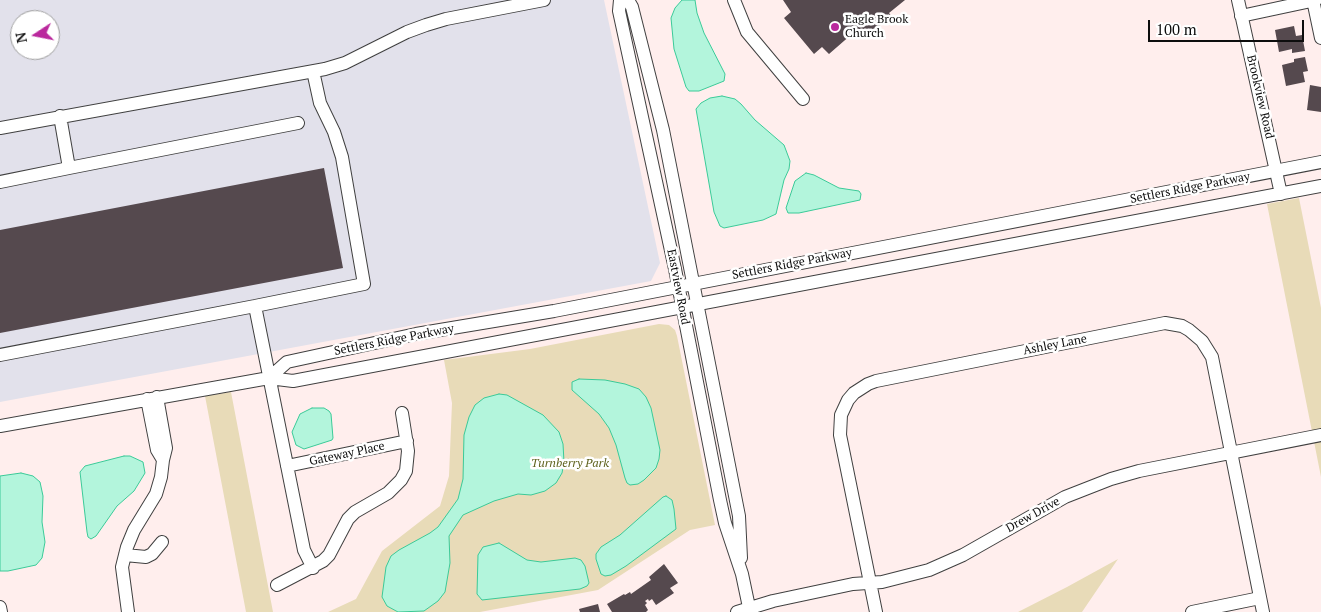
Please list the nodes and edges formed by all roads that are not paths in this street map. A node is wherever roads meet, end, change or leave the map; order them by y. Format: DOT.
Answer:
graph roads {
  1 [pos="544,0"];
  2 [pos="620,0"];
  3 [pos="628,0"];
  4 [pos="734,0"];
  5 [pos="1238,0"];
  6 [pos="1314,0"];
  7 [pos="1241,16"];
  8 [pos="1321,38"];
  9 [pos="313,71"];
  10 [pos="803,100"];
  11 [pos="60,116"];
  12 [pos="298,123"];
  13 [pos="0,128"];
  14 [pos="1321,162"];
  15 [pos="69,168"];
  16 [pos="1276,171"];
  17 [pos="0,182"];
  18 [pos="1321,186"];
  19 [pos="1281,194"];
  20 [pos="694,283"];
  21 [pos="678,286"];
  22 [pos="698,304"];
  23 [pos="255,306"];
  24 [pos="682,307"];
  25 [pos="0,355"];
  26 [pos="268,378"];
  27 [pos="152,398"];
  28 [pos="402,413"];
  29 [pos="0,426"];
  30 [pos="1321,435"];
  31 [pos="407,441"];
  32 [pos="1231,453"];
  33 [pos="287,466"];
  34 [pos="162,542"];
  35 [pos="125,555"];
  36 [pos="313,568"];
  37 [pos="742,574"];
  38 [pos="870,583"];
  39 [pos="278,586"];
  40 [pos="1260,598"];
  41 [pos="0,607"];
  42 [pos="746,611"];
  43 [pos="1,612"];
  44 [pos="128,612"];
  45 [pos="876,612"];
  46 [pos="1192,612"];
  47 [pos="1263,612"];
  1 -- 9 [label="street"];
  2 -- 21 [label="street, Eastview Road"];
  3 -- 20 [label="street, Eastview Road"];
  4 -- 10 [label="street"];
  5 -- 7 [label="street, Brookview Road"];
  6 -- 7 [label="street"];
  6 -- 8 [label="street"];
  7 -- 16 [label="street, Brookview Road"];
  9 -- 11 [label="street"];
  9 -- 23 [label="street"];
  11 -- 13 [label="street"];
  11 -- 15 [label="street"];
  12 -- 15 [label="street"];
  14 -- 16 [label="street, Settlers Ridge Parkway"];
  15 -- 17 [label="street"];
  16 -- 19 [label="street, Brookview Road"];
  16 -- 20 [label="street, Settlers Ridge Parkway"];
  18 -- 19 [label="street, Settlers Ridge Parkway"];
  19 -- 22 [label="street, Settlers Ridge Parkway"];
  20 -- 21 [label="street, Settlers Ridge Parkway"];
  20 -- 22 [label="street, Eastview Road"];
  21 -- 24 [label="street, Eastview Road"];
  21 -- 26 [label="street, Settlers Ridge Parkway"];
  22 -- 24 [label="street, Settlers Ridge Parkway"];
  22 -- 37 [label="street, Eastview Road"];
  23 -- 25 [label="street"];
  23 -- 26 [label="street"];
  24 -- 26 [label="street, Settlers Ridge Parkway"];
  24 -- 37 [label="street, Eastview Road"];
  26 -- 27 [label="street, Settlers Ridge Parkway"];
  26 -- 33 [label="street"];
  27 -- 29 [label="street, Settlers Ridge Parkway"];
  27 -- 35 [label="street"];
  28 -- 31 [label="street"];
  30 -- 32 [label="street, Drew Drive"];
  31 -- 33 [label="street, Gateway Place"];
  31 -- 36 [label="street"];
  32 -- 38 [label="street, Drew Drive"];
  32 -- 38 [label="street, Ashley Lane"];
  32 -- 40 [label="street, Ashley Lane"];
  33 -- 36 [label="street"];
  34 -- 35 [label="street"];
  35 -- 44 [label="street"];
  36 -- 39 [label="street"];
  37 -- 42 [label="street, Eastview Road"];
  38 -- 42 [label="street, Drew Drive"];
  38 -- 45 [label="street, Ashley Lane"];
  40 -- 46 [label="street"];
  40 -- 47 [label="street, Ashley Lane"];
  41 -- 43 [label="street"];
}
